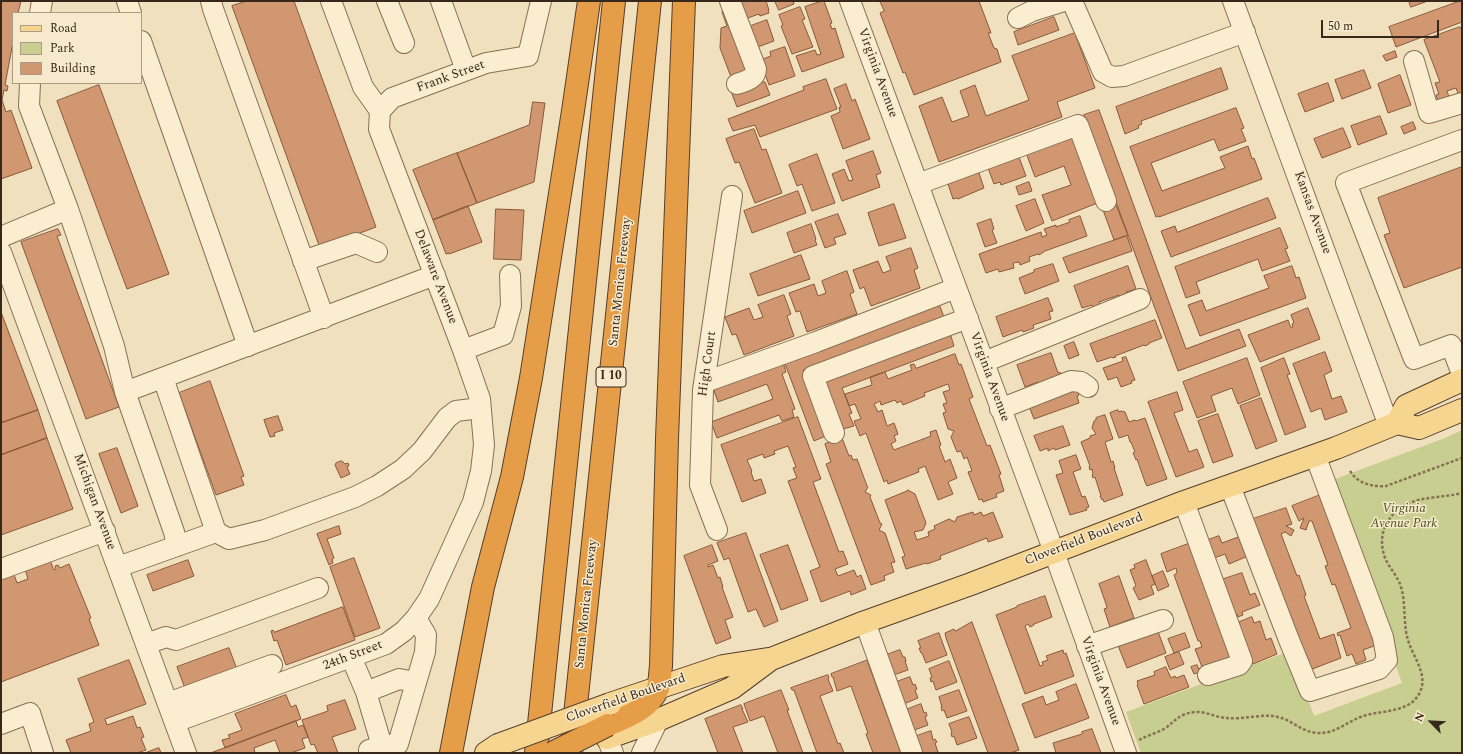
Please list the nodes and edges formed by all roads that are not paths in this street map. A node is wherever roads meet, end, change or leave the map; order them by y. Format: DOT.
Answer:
graph roads {
  1 [pos="42,1"];
  2 [pos="127,1"];
  3 [pos="211,1"];
  4 [pos="331,1"];
  5 [pos="387,1"];
  6 [pos="441,1"];
  7 [pos="541,1"];
  8 [pos="589,1"];
  9 [pos="614,1"];
  10 [pos="650,1"];
  11 [pos="684,1"];
  12 [pos="730,1"];
  13 [pos="850,1"];
  14 [pos="1064,1"];
  15 [pos="1072,1"];
  16 [pos="1233,1"];
  17 [pos="40,12"];
  18 [pos="131,12"];
  19 [pos="1018,18"];
  20 [pos="1245,32"];
  21 [pos="404,43"];
  22 [pos="142,44"];
  23 [pos="1414,61"];
  24 [pos="466,70"];
  25 [pos="30,84"];
  26 [pos="737,84"];
  27 [pos="1462,103"];
  28 [pos="380,111"];
  29 [pos="1462,140"];
  30 [pos="918,184"];
  31 [pos="732,196"];
  32 [pos="1106,201"];
  33 [pos="68,210"];
  34 [pos="1,236"];
  35 [pos="1,252"];
  36 [pos="377,252"];
  37 [pos="303,261"];
  38 [pos="435,275"];
  39 [pos="510,275"];
  40 [pos="956,288"];
  41 [pos="1140,299"];
  42 [pos="324,318"];
  43 [pos="968,318"];
  44 [pos="248,346"];
  45 [pos="463,350"];
  46 [pos="984,362"];
  47 [pos="1462,374"];
  48 [pos="163,378"];
  49 [pos="1462,380"];
  50 [pos="705,382"];
  51 [pos="1088,387"];
  52 [pos="125,392"];
  53 [pos="480,408"];
  54 [pos="1000,409"];
  55 [pos="1462,410"];
  56 [pos="1393,425"];
  57 [pos="834,433"];
  58 [pos="484,445"];
  59 [pos="1315,456"];
  60 [pos="1230,486"];
  61 [pos="1184,502"];
  62 [pos="717,530"];
  63 [pos="105,531"];
  64 [pos="216,532"];
  65 [pos="177,546"];
  66 [pos="1054,552"];
  67 [pos="118,567"];
  68 [pos="1,569"];
  69 [pos="318,588"];
  70 [pos="416,618"];
  71 [pos="1163,620"];
  72 [pos="865,622"];
  73 [pos="146,644"];
  74 [pos="1087,646"];
  75 [pos="352,657"];
  76 [pos="771,659"];
  77 [pos="272,665"];
  78 [pos="1208,674"];
  79 [pos="243,676"];
  80 [pos="416,682"];
  81 [pos="658,687"];
  82 [pos="366,692"];
  83 [pos="250,694"];
  84 [pos="168,703"];
  85 [pos="658,720"];
  86 [pos="174,722"];
  87 [pos="1,724"];
  88 [pos="609,739"];
  89 [pos="492,749"];
  90 [pos="1125,750"];
  91 [pos="370,751"];
  92 [pos="43,753"];
  93 [pos="186,753"];
  94 [pos="451,753"];
  95 [pos="536,753"];
  96 [pos="552,753"];
  97 [pos="558,753"];
  98 [pos="571,753"];
  99 [pos="642,753"];
  100 [pos="912,753"];
  1 -- 17 [label="street"];
  2 -- 18 [label="street"];
  3 -- 37 [label="street"];
  4 -- 28 [label="street"];
  5 -- 21 [label="street"];
  6 -- 24 [label="street"];
  7 -- 24 [label="street, Frank Street"];
  8 -- 94 [label="highway"];
  9 -- 95 [label="highway"];
  10 -- 98 [label="highway, Santa Monica Freeway / I 10"];
  11 -- 81 [label="highway"];
  12 -- 26 [label="street"];
  13 -- 30 [label="street, Virginia Avenue"];
  14 -- 19 [label="street"];
  15 -- 20 [label="street"];
  16 -- 20 [label="street, Kansas Avenue"];
  20 -- 56 [label="street, Kansas Avenue"];
  22 -- 44 [label="street"];
  23 -- 27 [label="street"];
  24 -- 28 [label="street, Frank Street"];
  25 -- 33 [label="street"];
  28 -- 38 [label="street, Delaware Avenue"];
  29 -- 47 [label="street"];
  30 -- 32 [label="street"];
  30 -- 40 [label="street, Virginia Avenue"];
  31 -- 50 [label="street, High Court"];
  33 -- 34 [label="street"];
  33 -- 52 [label="street"];
  35 -- 63 [label="street, Michigan Avenue"];
  36 -- 37 [label="street"];
  37 -- 42 [label="street"];
  38 -- 42 [label="street"];
  38 -- 45 [label="street, Delaware Avenue"];
  39 -- 45 [label="street"];
  40 -- 43 [label="street, Virginia Avenue"];
  40 -- 50 [label="street"];
  41 -- 46 [label="street"];
  42 -- 44 [label="street"];
  43 -- 46 [label="street, Virginia Avenue"];
  43 -- 57 [label="street"];
  44 -- 48 [label="street"];
  45 -- 53 [label="street, Delaware Avenue"];
  46 -- 54 [label="street, Virginia Avenue"];
  48 -- 52 [label="street"];
  48 -- 64 [label="street"];
  49 -- 56 [label="main road"];
  50 -- 62 [label="street, High Court"];
  51 -- 54 [label="street"];
  52 -- 65 [label="street"];
  53 -- 58 [label="street, Delaware Avenue"];
  53 -- 64 [label="street"];
  54 -- 66 [label="street, Virginia Avenue"];
  55 -- 56 [label="main road"];
  56 -- 59 [label="main road, Cloverfield Boulevard"];
  58 -- 70 [label="street, 24th Street"];
  59 -- 60 [label="main road, Cloverfield Boulevard"];
  59 -- 60 [label="street"];
  60 -- 61 [label="main road, Cloverfield Boulevard"];
  61 -- 66 [label="main road, Cloverfield Boulevard"];
  61 -- 78 [label="street"];
  63 -- 67 [label="street, Michigan Avenue"];
  63 -- 68 [label="street"];
  64 -- 65 [label="street"];
  65 -- 67 [label="street"];
  66 -- 72 [label="main road, Cloverfield Boulevard"];
  66 -- 74 [label="street, Virginia Avenue"];
  67 -- 73 [label="street, Michigan Avenue"];
  69 -- 73 [label="street"];
  70 -- 75 [label="street, 24th Street"];
  70 -- 80 [label="street"];
  71 -- 74 [label="street"];
  72 -- 76 [label="main road, Cloverfield Boulevard"];
  72 -- 100 [label="street"];
  73 -- 84 [label="street, Michigan Avenue"];
  74 -- 90 [label="street, Virginia Avenue"];
  75 -- 82 [label="street"];
  75 -- 83 [label="street, 24th Street"];
  76 -- 81 [label="main road, Cloverfield Boulevard"];
  76 -- 85 [label="main road, Cloverfield Boulevard"];
  77 -- 79 [label="street"];
  79 -- 83 [label="street"];
  79 -- 84 [label="street"];
  80 -- 82 [label="street"];
  80 -- 91 [label="street"];
  81 -- 88 [label="highway"];
  81 -- 89 [label="main road, Cloverfield Boulevard, bridge"];
  82 -- 91 [label="street"];
  83 -- 86 [label="street, 24th Street"];
  84 -- 86 [label="street, Michigan Avenue"];
  85 -- 88 [label="main road, Cloverfield Boulevard"];
  85 -- 99 [label="street"];
  86 -- 93 [label="street, Michigan Avenue"];
  87 -- 92 [label="street"];
  88 -- 96 [label="highway, bridge"];
  88 -- 97 [label="main road, Cloverfield Boulevard"];
}
